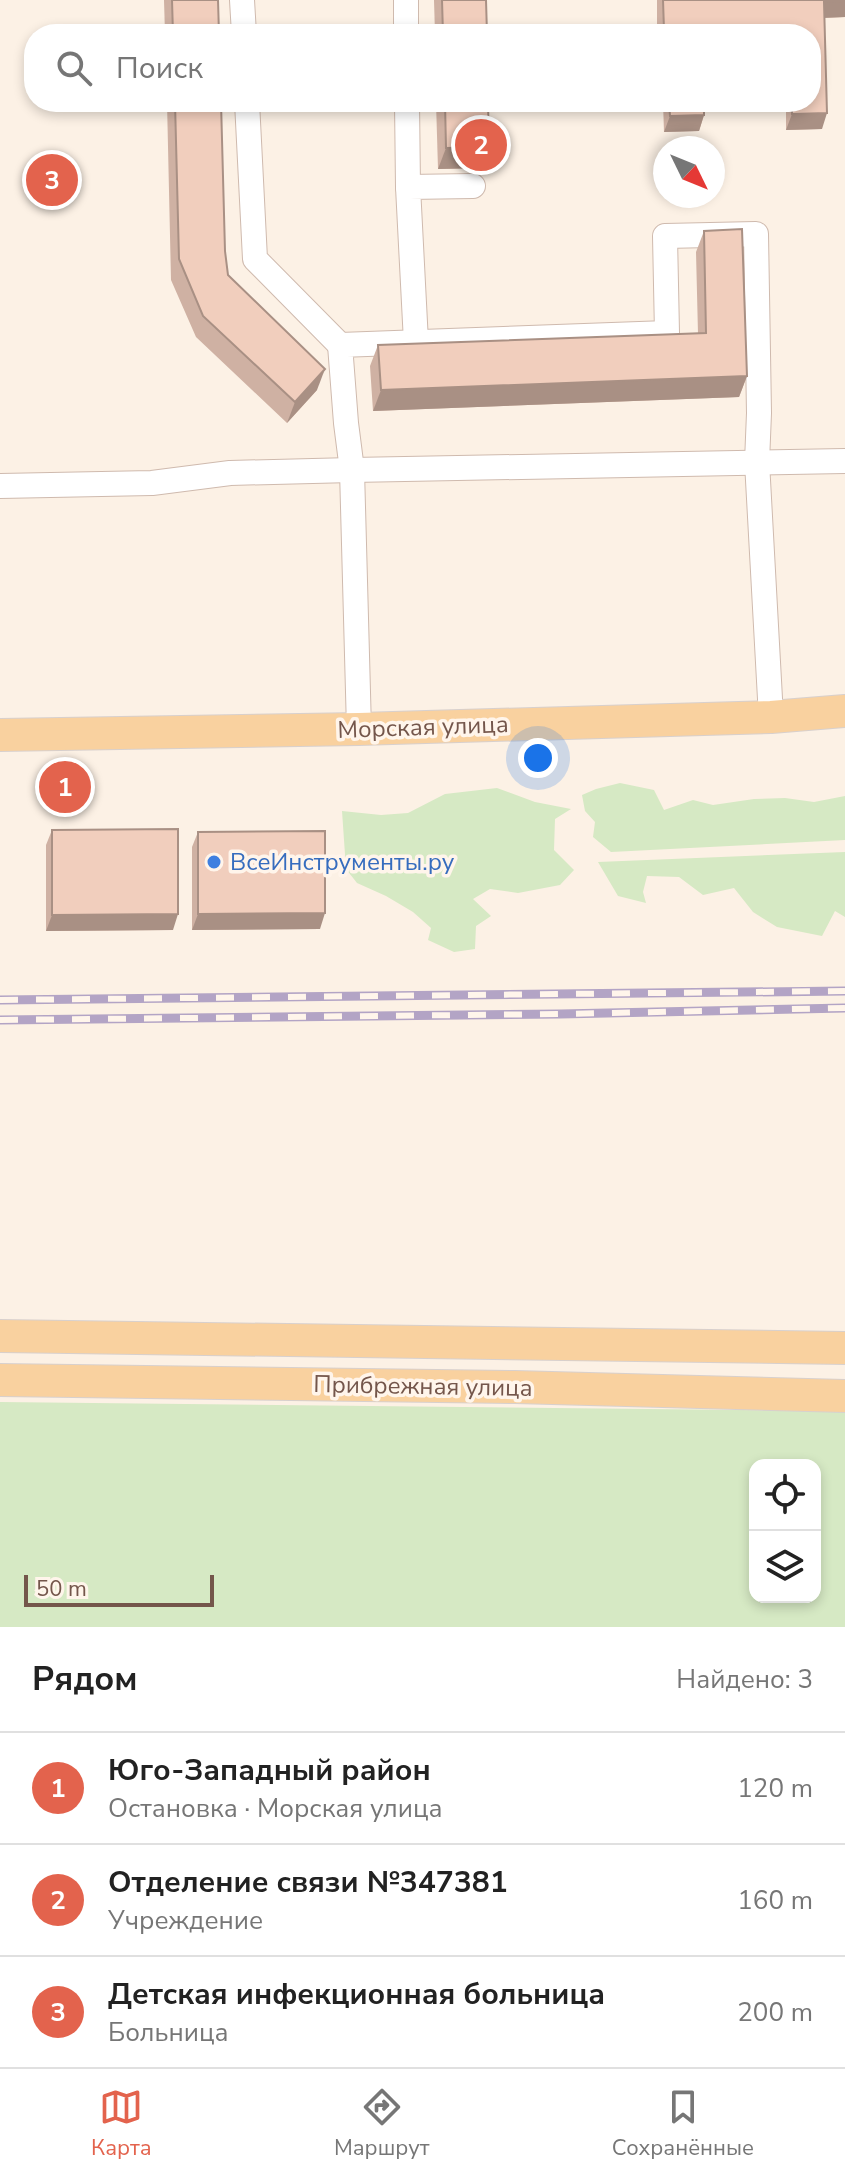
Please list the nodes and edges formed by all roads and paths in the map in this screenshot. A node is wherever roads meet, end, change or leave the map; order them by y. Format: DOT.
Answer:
graph roads {
  1 [pos="242,0"];
  2 [pos="406,0"];
  3 [pos="243,24"];
  4 [pos="406,24"];
  5 [pos="248,112"];
  6 [pos="407,112"];
  7 [pos="473,186"];
  8 [pos="408,187"];
  9 [pos="416,342"];
  10 [pos="340,345"];
  11 [pos="845,461"];
  12 [pos="757,462"];
  13 [pos="352,470"];
  14 [pos="0,486"];
  15 [pos="845,711"];
  16 [pos="771,717"];
  17 [pos="359,729"];
  18 [pos="0,735"];
  19 [pos="0,1336"];
  20 [pos="845,1348"];
  21 [pos="0,1380"];
  22 [pos="845,1396"];
  1 -- 3 [label="street"];
  2 -- 4 [label="street"];
  5 -- 10 [label="street"];
  6 -- 8 [label="street"];
  7 -- 8 [label="street"];
  8 -- 9 [label="street"];
  9 -- 10 [label="street"];
  9 -- 12 [label="street"];
  10 -- 13 [label="street"];
  11 -- 12 [label="street"];
  12 -- 13 [label="street"];
  12 -- 16 [label="street"];
  13 -- 14 [label="street"];
  13 -- 17 [label="street"];
  15 -- 16 [label="main road, Морская улица"];
  16 -- 17 [label="main road, Морская улица"];
  17 -- 18 [label="main road, Морская улица"];
  19 -- 20 [label="main road, Прибрежная улица"];
  21 -- 22 [label="main road, Прибрежная улица"];
}
